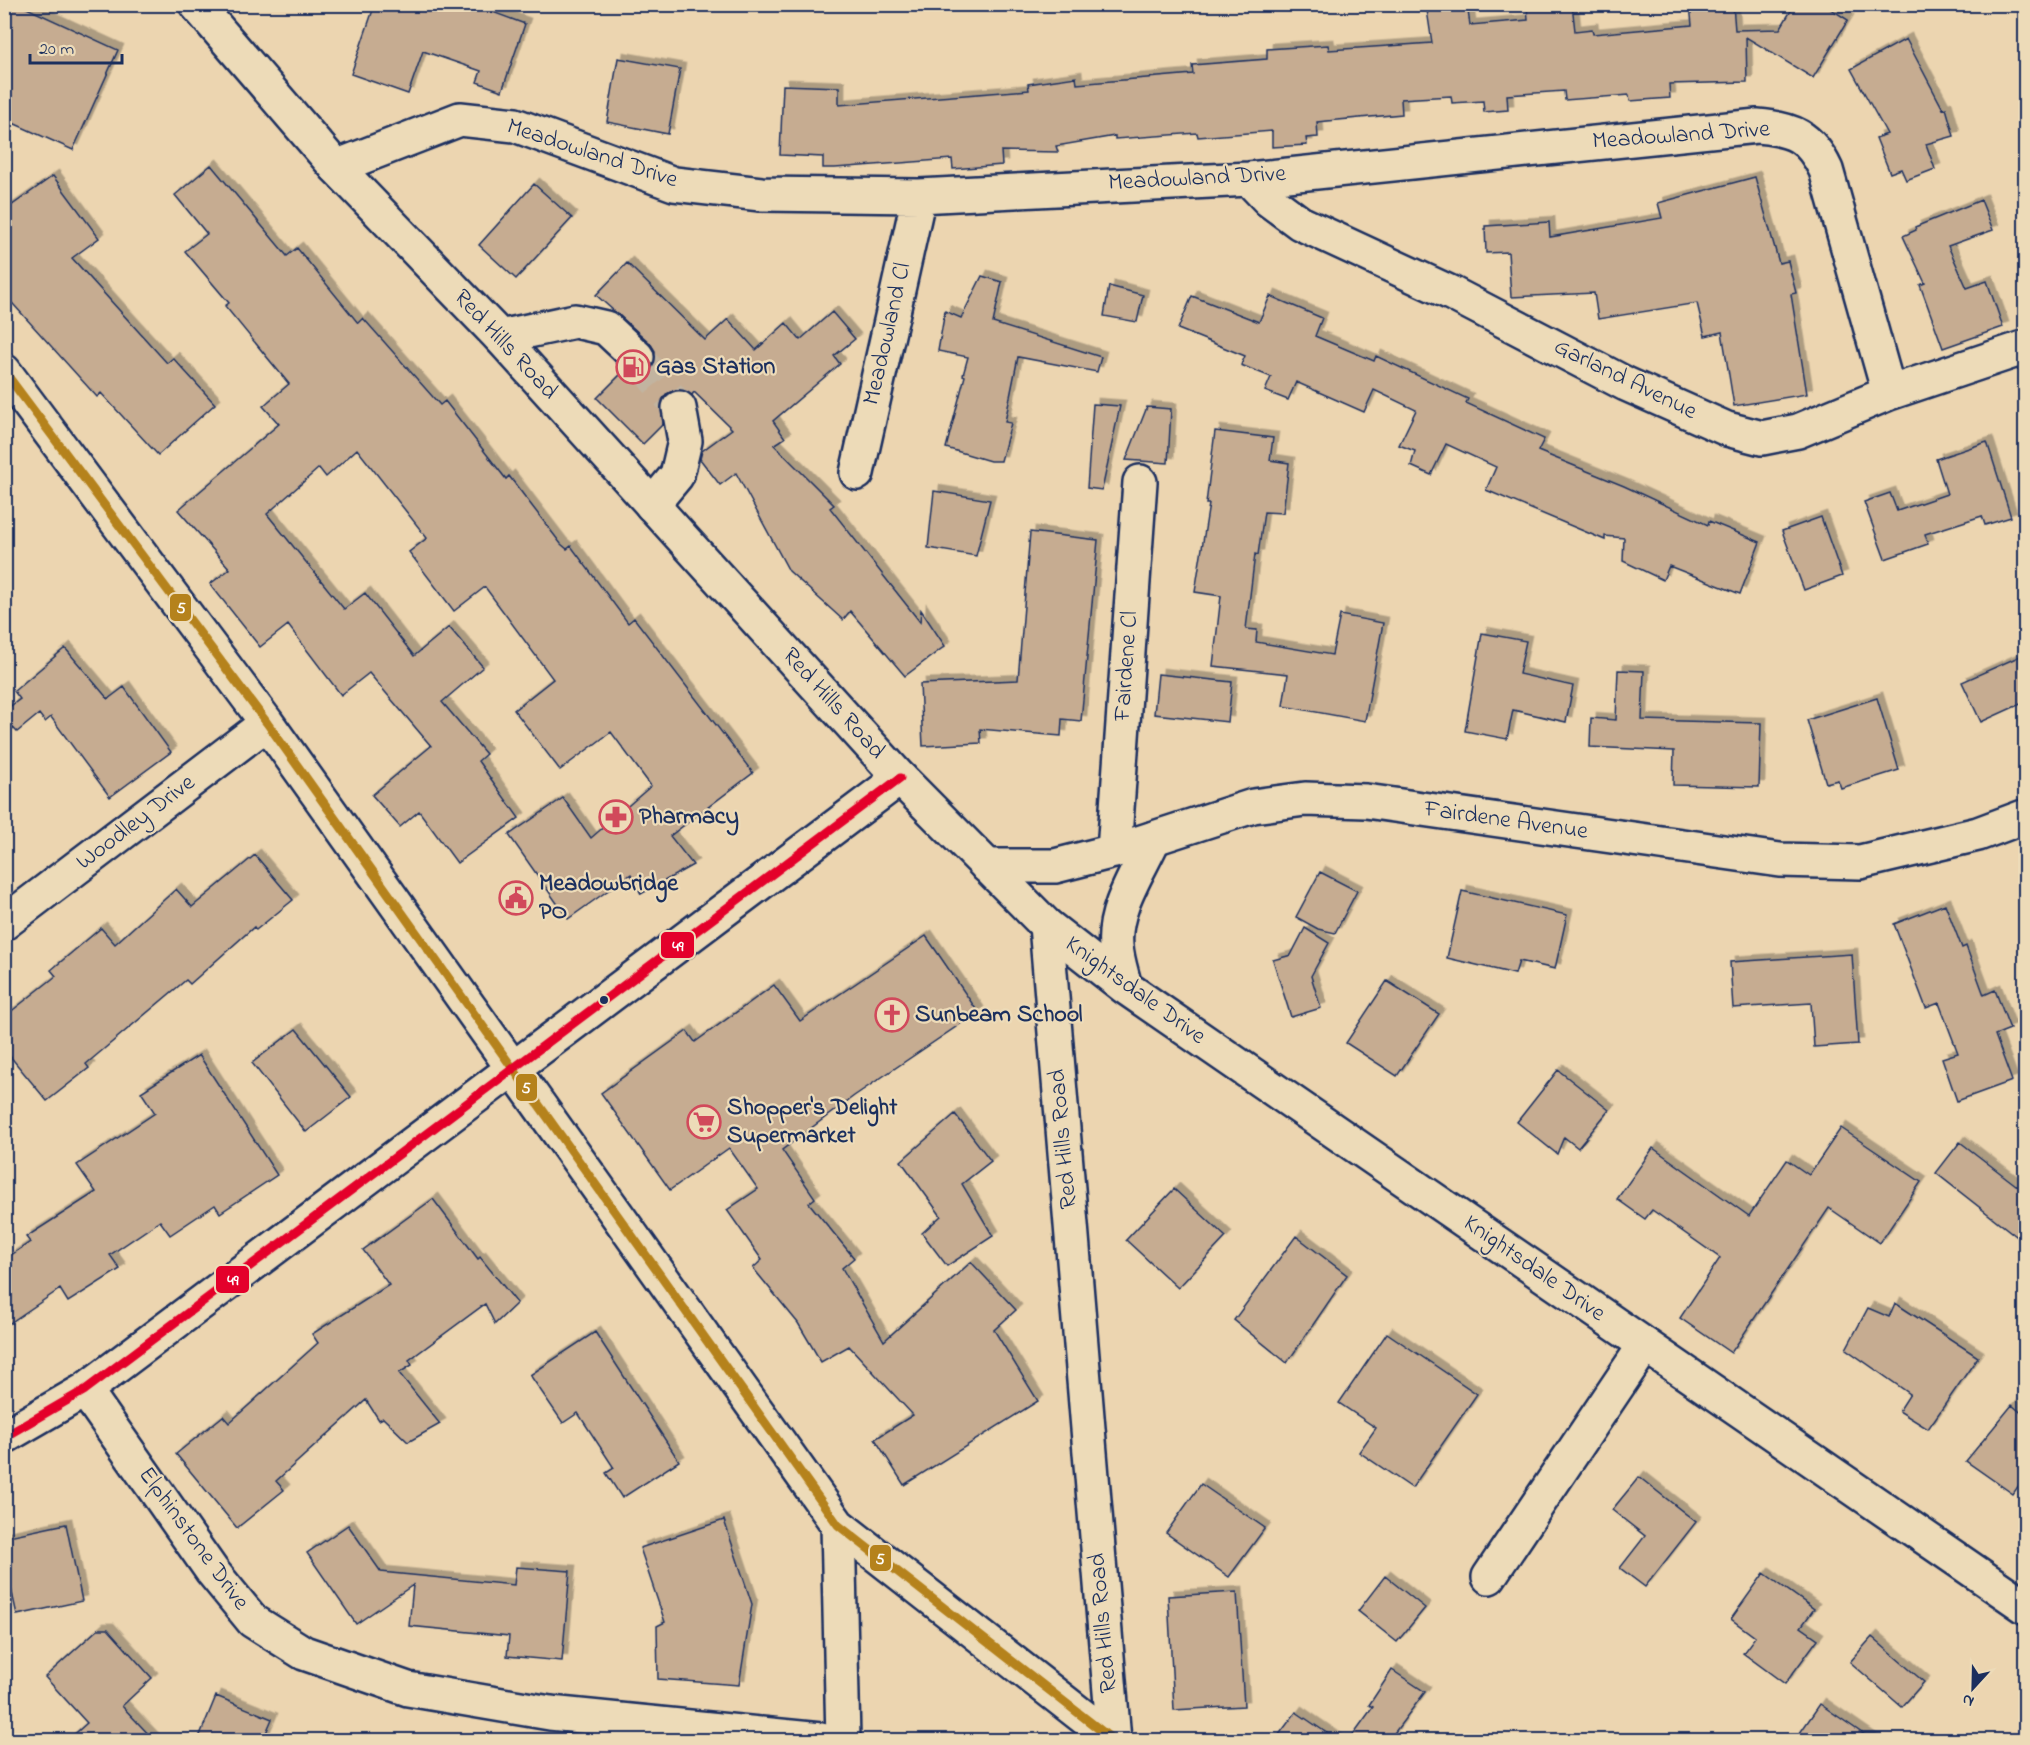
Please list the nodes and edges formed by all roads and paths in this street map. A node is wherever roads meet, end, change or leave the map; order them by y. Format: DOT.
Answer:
graph roads {
  1 [pos="196,4"];
  2 [pos="336,166"];
  3 [pos="1249,179"];
  4 [pos="919,196"];
  5 [pos="500,337"];
  6 [pos="2025,347"];
  7 [pos="637,357"];
  8 [pos="4,372"];
  9 [pos="1889,393"];
  10 [pos="679,408"];
  11 [pos="857,473"];
  12 [pos="1140,482"];
  13 [pos="652,505"];
  14 [pos="267,723"];
  15 [pos="900,778"];
  16 [pos="2025,816"];
  17 [pos="1155,837"];
  18 [pos="1114,851"];
  19 [pos="987,866"];
  20 [pos="4,923"];
  21 [pos="1046,925"];
  22 [pos="1125,987"];
  23 [pos="516,1069"];
  24 [pos="1645,1345"];
  25 [pos="85,1390"];
  26 [pos="4,1437"];
  27 [pos="838,1525"];
  28 [pos="1489,1577"];
  29 [pos="2023,1599"];
  30 [pos="821,1740"];
  31 [pos="843,1740"];
  32 [pos="1114,1740"];
  1 -- 2 [label="street, Red Hills Road"];
  2 -- 4 [label="street, Meadowland Drive"];
  2 -- 5 [label="street, Red Hills Road"];
  3 -- 4 [label="street, Meadowland Drive"];
  3 -- 9 [label="street, Garland Avenue"];
  3 -- 9 [label="street, Meadowland Drive"];
  4 -- 11 [label="street, Meadowland Cl"];
  5 -- 7 [label="street"];
  5 -- 13 [label="street, Red Hills Road"];
  6 -- 9 [label="street, Garland Avenue"];
  8 -- 14 [label="street"];
  10 -- 13 [label="street"];
  12 -- 18 [label="street, Fairdene Cl"];
  13 -- 15 [label="street, Red Hills Road"];
  14 -- 20 [label="street, Woodley Drive"];
  14 -- 23 [label="street"];
  15 -- 19 [label="street, Red Hills Road"];
  15 -- 23 [label="street"];
  16 -- 17 [label="street, Fairdene Avenue"];
  17 -- 18 [label="street, Fairdene Avenue"];
  17 -- 22 [label="street"];
  18 -- 19 [label="street, Fairdene Avenue"];
  19 -- 21 [label="street, Red Hills Road"];
  21 -- 22 [label="street, Knightsdale Drive"];
  21 -- 32 [label="street, Red Hills Road"];
  22 -- 24 [label="street, Knightsdale Drive"];
  23 -- 25 [label="street"];
  23 -- 27 [label="street"];
  24 -- 28 [label="street"];
  24 -- 29 [label="street, Knightsdale Drive"];
  25 -- 26 [label="street"];
  25 -- 30 [label="street, Elphinstone Drive"];
  27 -- 31 [label="street"];
  27 -- 32 [label="street"];
}
